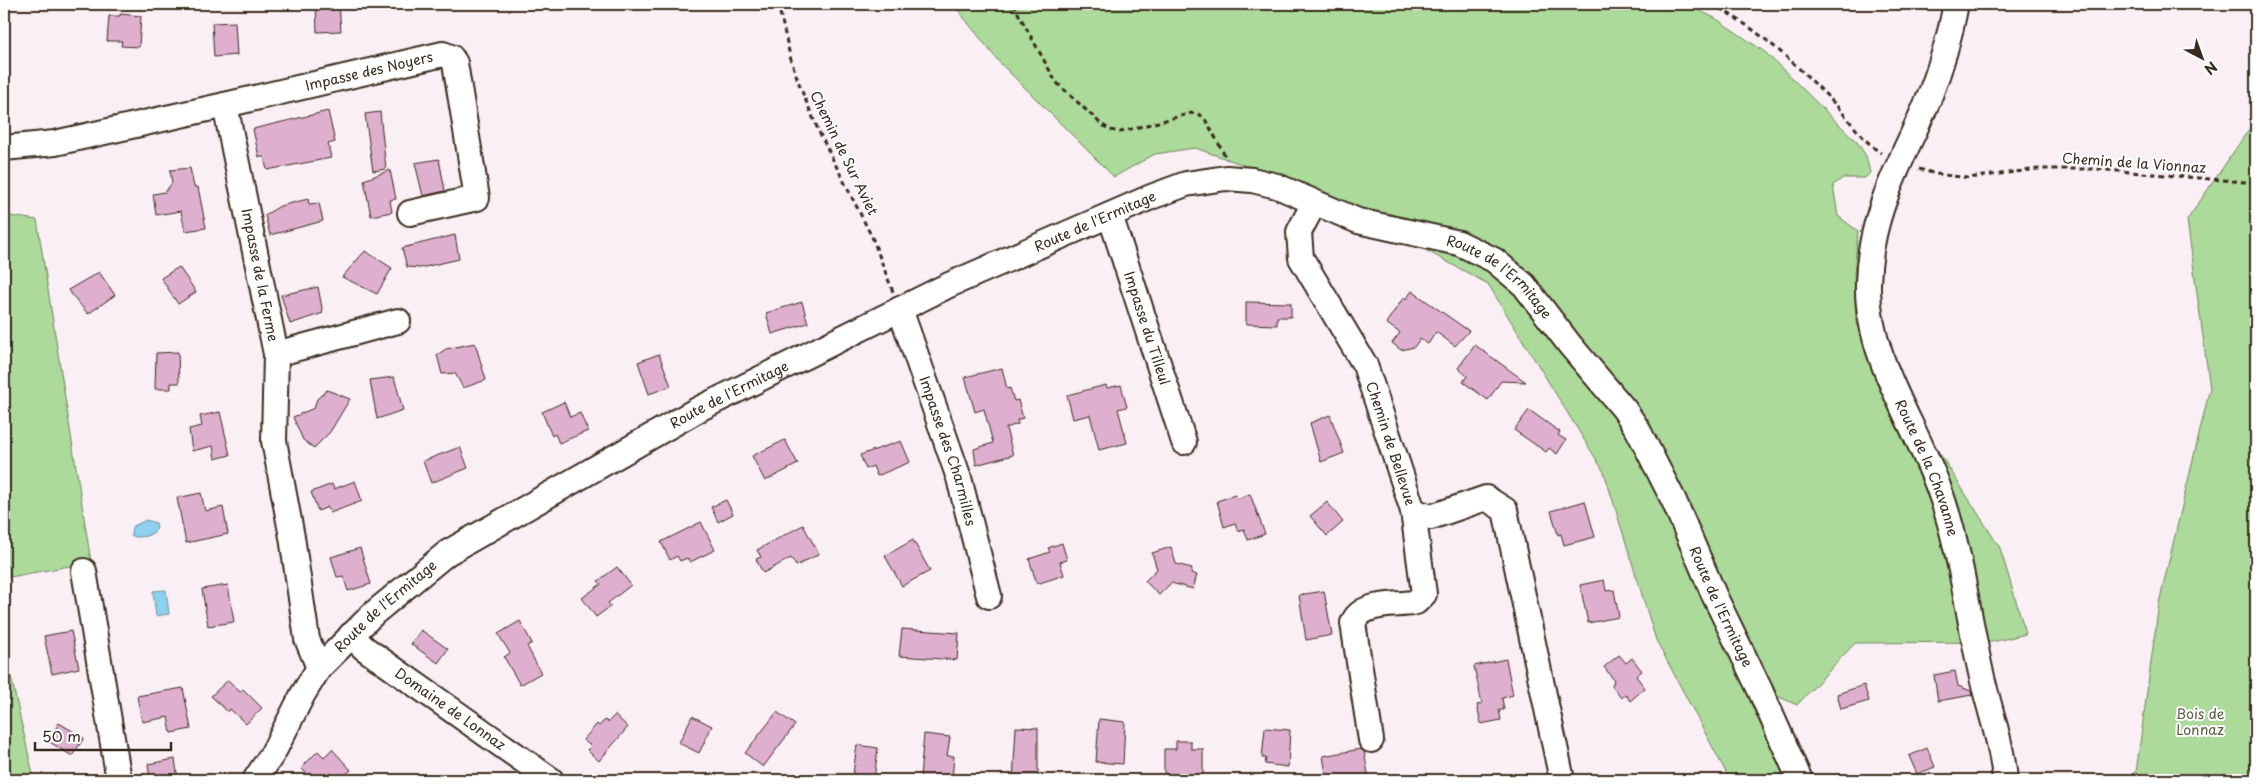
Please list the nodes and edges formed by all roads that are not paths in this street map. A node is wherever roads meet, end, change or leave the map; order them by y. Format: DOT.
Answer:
graph roads {
  1 [pos="1956,4"];
  2 [pos="225,105"];
  3 [pos="4,148"];
  4 [pos="1314,203"];
  5 [pos="410,213"];
  6 [pos="1105,217"];
  7 [pos="900,309"];
  8 [pos="398,321"];
  9 [pos="276,354"];
  10 [pos="1175,438"];
  11 [pos="1413,511"];
  12 [pos="84,571"];
  13 [pos="989,596"];
  14 [pos="350,635"];
  15 [pos="320,668"];
  16 [pos="1371,740"];
  17 [pos="119,780"];
  18 [pos="254,780"];
  19 [pos="551,780"];
  20 [pos="1562,780"];
  21 [pos="1800,780"];
  22 [pos="2005,780"];
  1 -- 22 [label="street, Route de la Chavanne"];
  2 -- 3 [label="street"];
  2 -- 5 [label="street, Impasse des Noyers"];
  2 -- 9 [label="street, Impasse de la Ferme"];
  4 -- 6 [label="street, Route de l'Ermitage"];
  4 -- 11 [label="street, Chemin de Bellevue"];
  4 -- 21 [label="street, Route de l'Ermitage"];
  6 -- 7 [label="street, Route de l'Ermitage"];
  6 -- 10 [label="street"];
  7 -- 13 [label="street, Impasse des Charmilles"];
  7 -- 14 [label="street, Route de l'Ermitage"];
  8 -- 9 [label="street"];
  9 -- 15 [label="street, Impasse de la Ferme"];
  11 -- 16 [label="street"];
  11 -- 20 [label="street, Chemin de Bellevue"];
  12 -- 17 [label="street"];
  14 -- 15 [label="street, Route de l'Ermitage"];
  14 -- 19 [label="street, Domaine de Lonnaz"];
  15 -- 18 [label="street, Route de l'Ermitage"];
}
